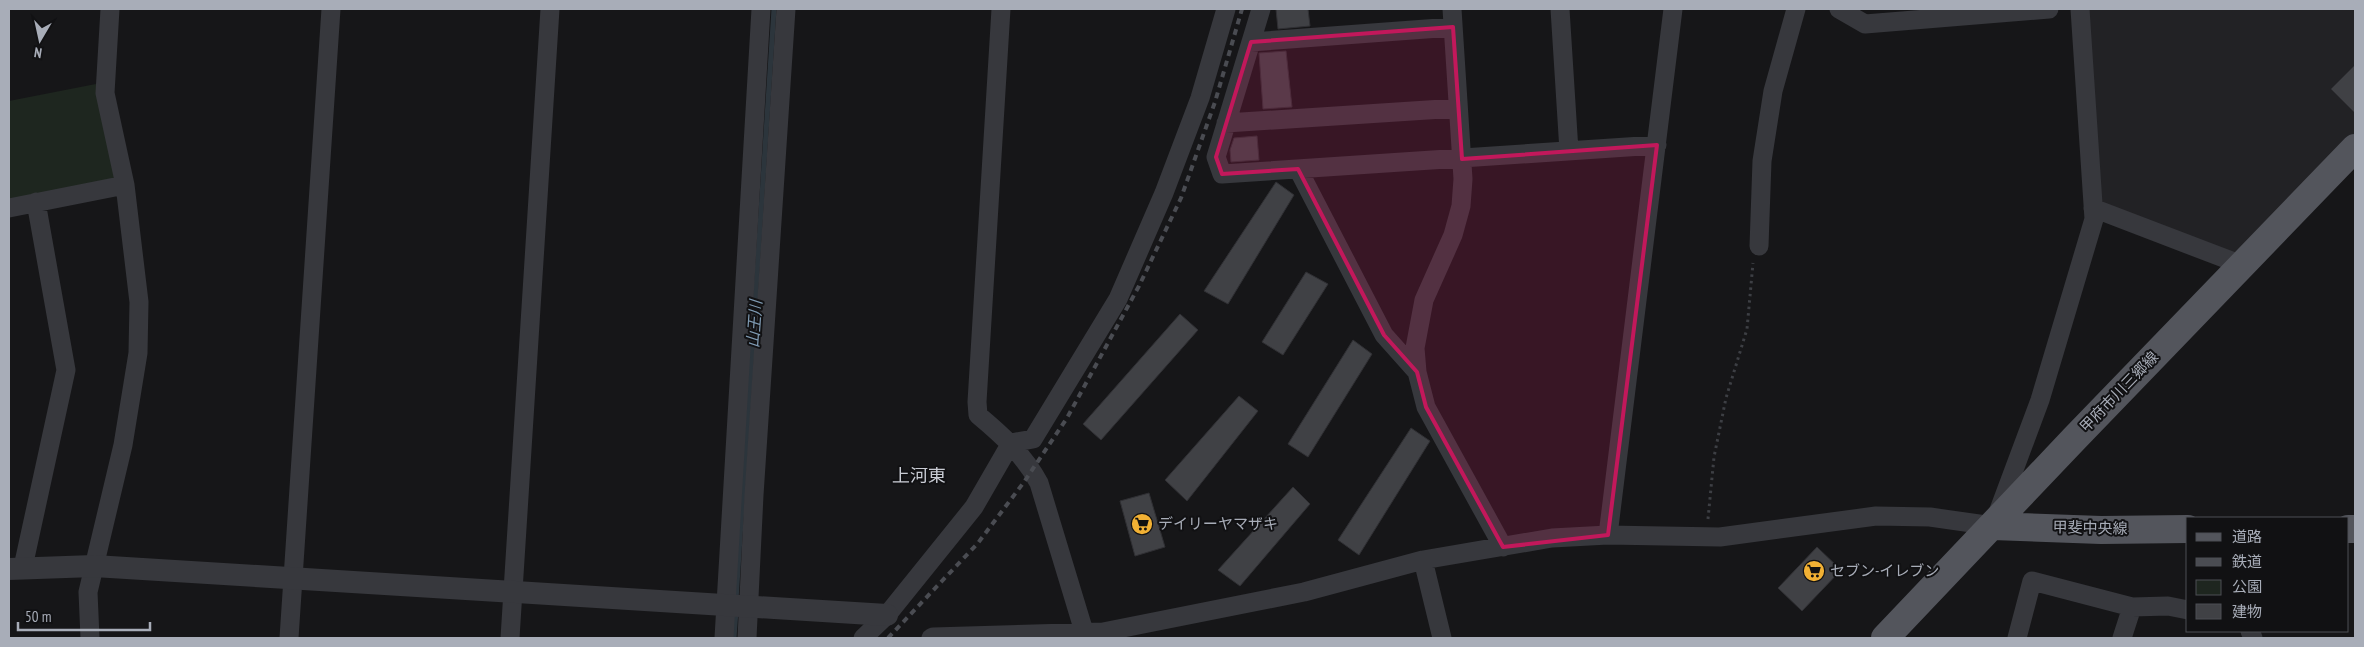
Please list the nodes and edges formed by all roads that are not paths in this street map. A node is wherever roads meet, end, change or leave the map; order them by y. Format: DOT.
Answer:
graph roads {
  1 [pos="110,9"];
  2 [pos="331,9"];
  3 [pos="550,9"];
  4 [pos="761,9"];
  5 [pos="786,9"];
  6 [pos="1001,9"];
  7 [pos="1226,9"];
  8 [pos="1261,9"];
  9 [pos="1560,9"];
  10 [pos="1674,9"];
  11 [pos="1796,9"];
  12 [pos="1839,9"];
  13 [pos="2049,9"];
  14 [pos="2080,9"];
  15 [pos="1452,18"];
  16 [pos="1251,42"];
  17 [pos="1458,108"];
  18 [pos="1226,123"];
  19 [pos="1657,145"];
  20 [pos="2355,148"];
  21 [pos="1569,151"];
  22 [pos="1462,159"];
  23 [pos="1298,169"];
  24 [pos="125,185"];
  25 [pos="36,202"];
  26 [pos="9,208"];
  27 [pos="2094,208"];
  28 [pos="1759,246"];
  29 [pos="2242,265"];
  30 [pos="1417,372"];
  31 [pos="1011,443"];
  32 [pos="1993,526"];
  33 [pos="2186,529"];
  34 [pos="1608,535"];
  35 [pos="1503,547"];
  36 [pos="1423,560"];
  37 [pos="94,566"];
  38 [pos="16,568"];
  39 [pos="292,578"];
  40 [pos="513,591"];
  41 [pos="726,604"];
  42 [pos="748,606"];
  43 [pos="2132,607"];
  44 [pos="2186,610"];
  45 [pos="887,615"];
  46 [pos="1085,636"];
  47 [pos="90,638"];
  48 [pos="289,638"];
  49 [pos="510,638"];
  50 [pos="724,638"];
  51 [pos="747,638"];
  52 [pos="863,638"];
  53 [pos="931,638"];
  54 [pos="1442,638"];
  55 [pos="1886,638"];
  56 [pos="2017,638"];
  57 [pos="2122,638"];
  1 -- 24 [label="street"];
  2 -- 39 [label="street"];
  3 -- 40 [label="street"];
  4 -- 41 [label="street"];
  5 -- 42 [label="street"];
  6 -- 31 [label="street"];
  7 -- 31 [label="street"];
  8 -- 16 [label="street"];
  9 -- 21 [label="street"];
  10 -- 19 [label="street"];
  11 -- 28 [label="street"];
  12 -- 13 [label="street"];
  14 -- 27 [label="street"];
  15 -- 16 [label="street"];
  15 -- 17 [label="street"];
  16 -- 18 [label="street"];
  17 -- 18 [label="street"];
  17 -- 22 [label="street"];
  18 -- 23 [label="street"];
  19 -- 21 [label="street"];
  19 -- 34 [label="street"];
  20 -- 29 [label="main road, 甲府市川三郷線"];
  21 -- 22 [label="street"];
  22 -- 23 [label="street"];
  22 -- 30 [label="street"];
  23 -- 30 [label="street"];
  24 -- 25 [label="street"];
  24 -- 37 [label="street"];
  25 -- 26 [label="street"];
  25 -- 38 [label="street"];
  27 -- 29 [label="street"];
  27 -- 32 [label="street"];
  29 -- 32 [label="main road, 甲府市川三郷線"];
  30 -- 35 [label="street"];
  31 -- 45 [label="street"];
  31 -- 46 [label="street"];
  32 -- 33 [label="main road, 甲斐中央線"];
  32 -- 34 [label="street"];
  32 -- 55 [label="main road, 甲府市川三郷線"];
  34 -- 35 [label="street"];
  35 -- 36 [label="street"];
  36 -- 46 [label="street"];
  36 -- 54 [label="street"];
  37 -- 38 [label="street"];
  37 -- 39 [label="street"];
  37 -- 47 [label="street"];
  39 -- 40 [label="street"];
  39 -- 48 [label="street"];
  40 -- 41 [label="street"];
  40 -- 49 [label="street"];
  41 -- 42 [label="street"];
  41 -- 50 [label="street"];
  42 -- 45 [label="street"];
  42 -- 51 [label="street"];
  43 -- 44 [label="street"];
  43 -- 56 [label="street"];
  43 -- 57 [label="street"];
  45 -- 52 [label="street"];
  46 -- 53 [label="street"];
}
